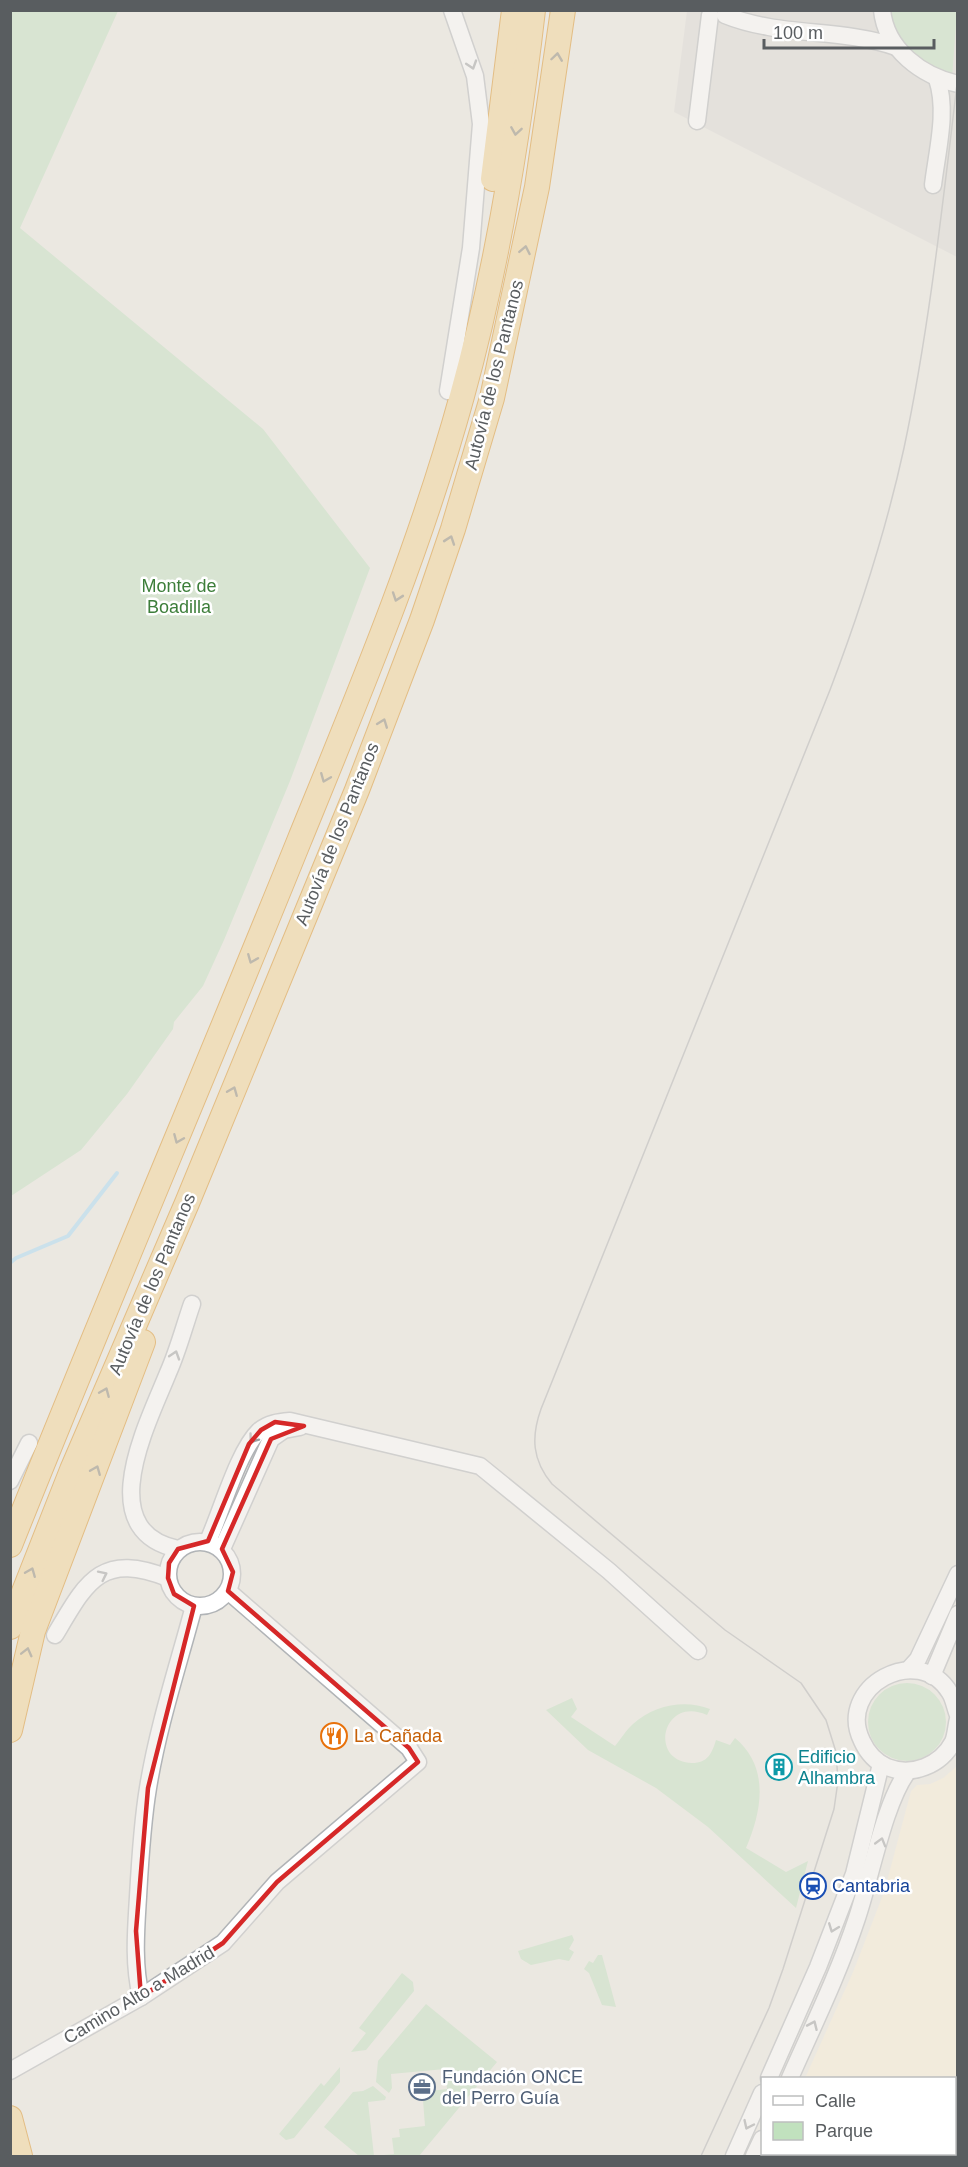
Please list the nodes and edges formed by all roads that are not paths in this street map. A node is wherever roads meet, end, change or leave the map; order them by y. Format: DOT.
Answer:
graph roads {
  1 [pos="452,10"];
  2 [pos="514,10"];
  3 [pos="533,10"];
  4 [pos="563,10"];
  5 [pos="882,10"];
  6 [pos="717,13"];
  7 [pos="896,47"];
  8 [pos="937,79"];
  9 [pos="957,84"];
  10 [pos="698,121"];
  11 [pos="933,185"];
  12 [pos="448,391"];
  13 [pos="416,542"];
  14 [pos="187,1203"];
  15 [pos="192,1304"];
  16 [pos="29,1443"];
  17 [pos="10,1481"];
  18 [pos="10,1545"];
  19 [pos="215,1545"];
  20 [pos="178,1549"];
  21 [pos="957,1574"];
  22 [pos="168,1578"];
  23 [pos="228,1590"];
  24 [pos="194,1606"];
  25 [pos="957,1614"];
  26 [pos="10,1627"];
  27 [pos="55,1635"];
  28 [pos="698,1651"];
  29 [pos="909,1669"];
  30 [pos="932,1676"];
  31 [pos="957,1717"];
  32 [pos="10,1730"];
  33 [pos="881,1764"];
  34 [pos="908,1771"];
  35 [pos="141,1997"];
  36 [pos="10,2071"];
  37 [pos="770,2077"];
  38 [pos="791,2077"];
  39 [pos="761,2095"];
  40 [pos="10,2118"];
  41 [pos="761,2141"];
  42 [pos="10,2145"];
  43 [pos="13,2157"];
  44 [pos="21,2157"];
  45 [pos="734,2157"];
  46 [pos="754,2157"];
  1 -- 12 [label="street, one-way"];
  2 -- 12 [label="highway"];
  3 -- 13 [label="highway, Autovía de los Pantanos, one-way"];
  14 -- 4 [label="highway, Autovía de los Pantanos, one-way"];
  5 -- 7 [label="street"];
  6 -- 7 [label="street"];
  6 -- 10 [label="street"];
  7 -- 8 [label="street"];
  8 -- 9 [label="street"];
  8 -- 11 [label="street"];
  12 -- 13 [label="highway"];
  13 -- 18 [label="highway, Autovía de los Pantanos, one-way"];
  26 -- 14 [label="highway, Autovía de los Pantanos, one-way"];
  32 -- 14 [label="highway, one-way"];
  20 -- 15 [label="street, one-way"];
  16 -- 17 [label="street"];
  19 -- 20 [label="street"];
  19 -- 23 [label="street"];
  19 -- 28 [label="street"];
  20 -- 22 [label="street"];
  21 -- 29 [label="street"];
  22 -- 24 [label="street"];
  27 -- 22 [label="street, one-way"];
  23 -- 24 [label="street"];
  23 -- 35 [label="street, Camino Alto a Madrid"];
  24 -- 35 [label="street"];
  25 -- 30 [label="street"];
  29 -- 30 [label="street"];
  29 -- 33 [label="street"];
  30 -- 31 [label="street"];
  31 -- 34 [label="street"];
  33 -- 34 [label="street"];
  33 -- 37 [label="street, one-way"];
  38 -- 34 [label="street, one-way"];
  35 -- 36 [label="street, Camino Alto a Madrid"];
  39 -- 45 [label="street, one-way"];
  40 -- 44 [label="highway"];
  41 -- 46 [label="street"];
  42 -- 43 [label="highway"];
}
